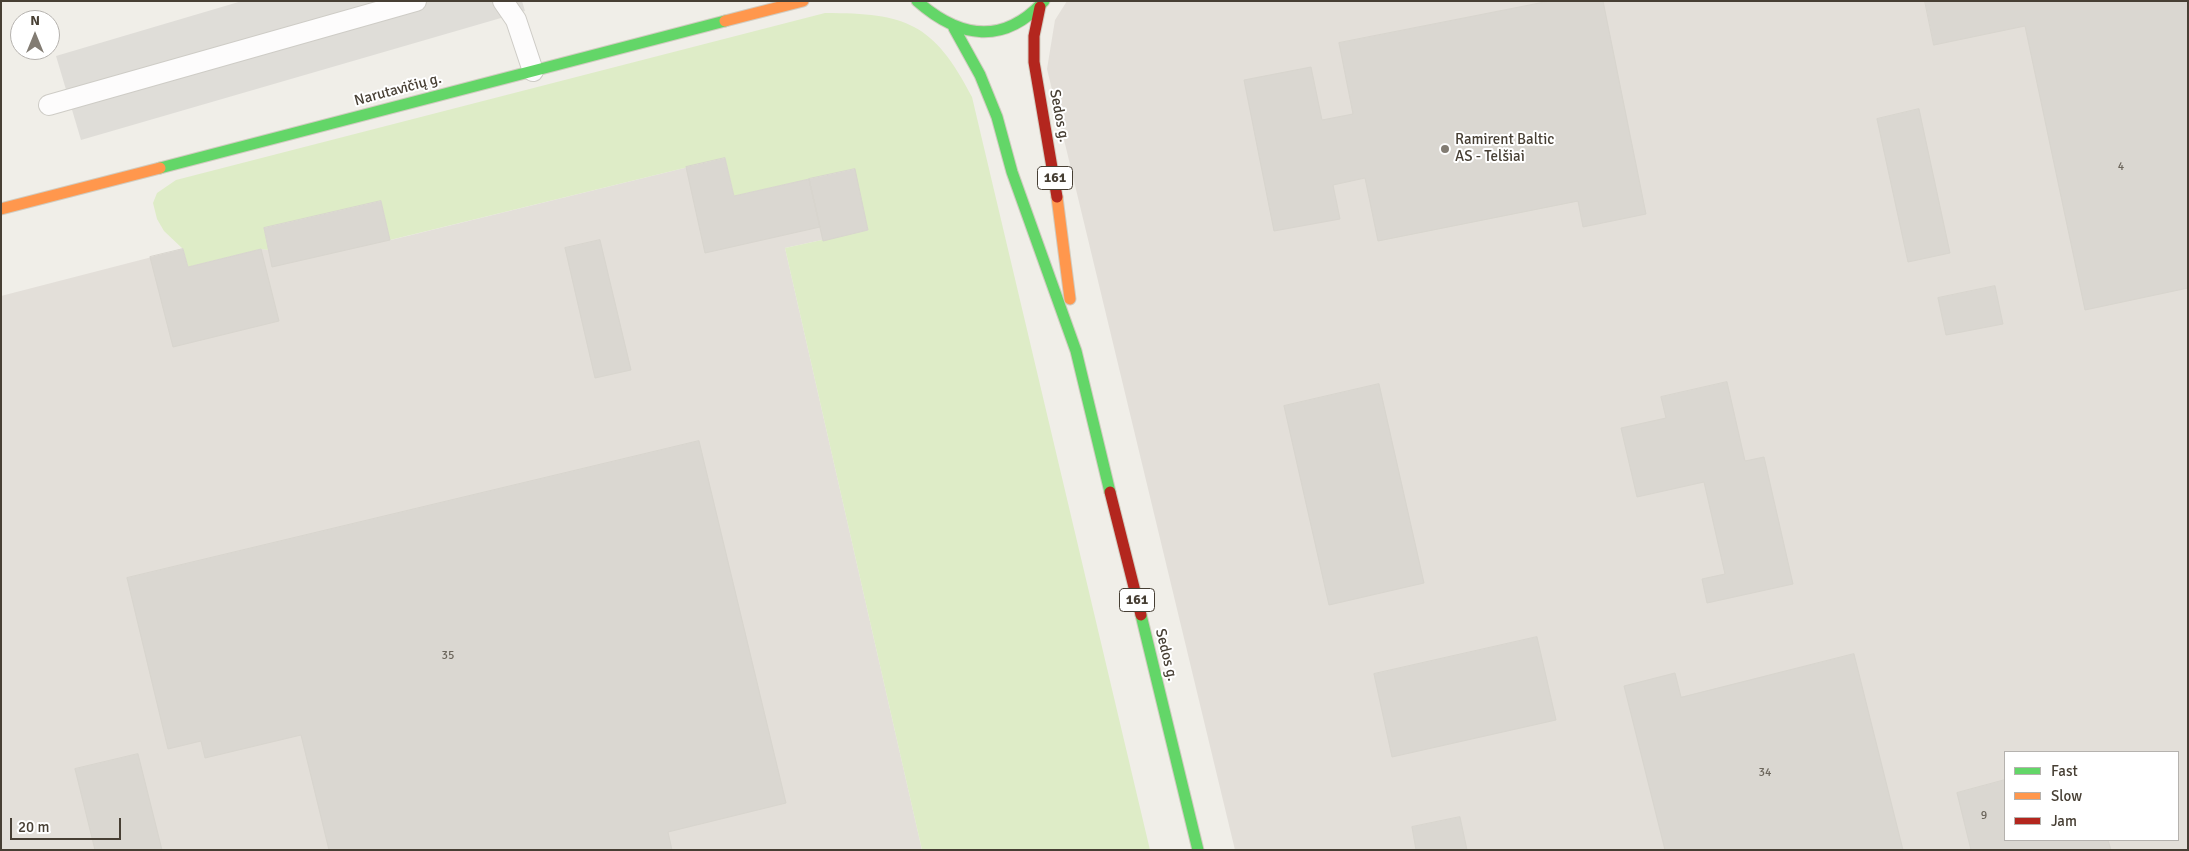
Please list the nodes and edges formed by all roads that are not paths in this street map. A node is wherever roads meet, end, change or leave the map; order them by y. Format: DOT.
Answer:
graph roads {
  1 [pos="416,1"];
  2 [pos="503,1"];
  3 [pos="803,1"];
  4 [pos="918,1"];
  5 [pos="1042,4"];
  6 [pos="954,28"];
  7 [pos="533,70"];
  8 [pos="48,105"];
  9 [pos="1,209"];
  10 [pos="1076,350"];
  11 [pos="1198,850"];
  1 -- 8 [label="lane"];
  2 -- 7 [label="lane"];
  3 -- 7 [label="main road, Narutavičių g."];
  4 -- 6 [label="main road, Sedos g. / 161"];
  5 -- 6 [label="main road, Sedos g. / 161"];
  5 -- 10 [label="main road, Sedos g. / 161"];
  6 -- 10 [label="main road, Sedos g. / 161"];
  7 -- 9 [label="main road, Narutavičių g."];
  10 -- 11 [label="main road, Sedos g. / 161"];
}
